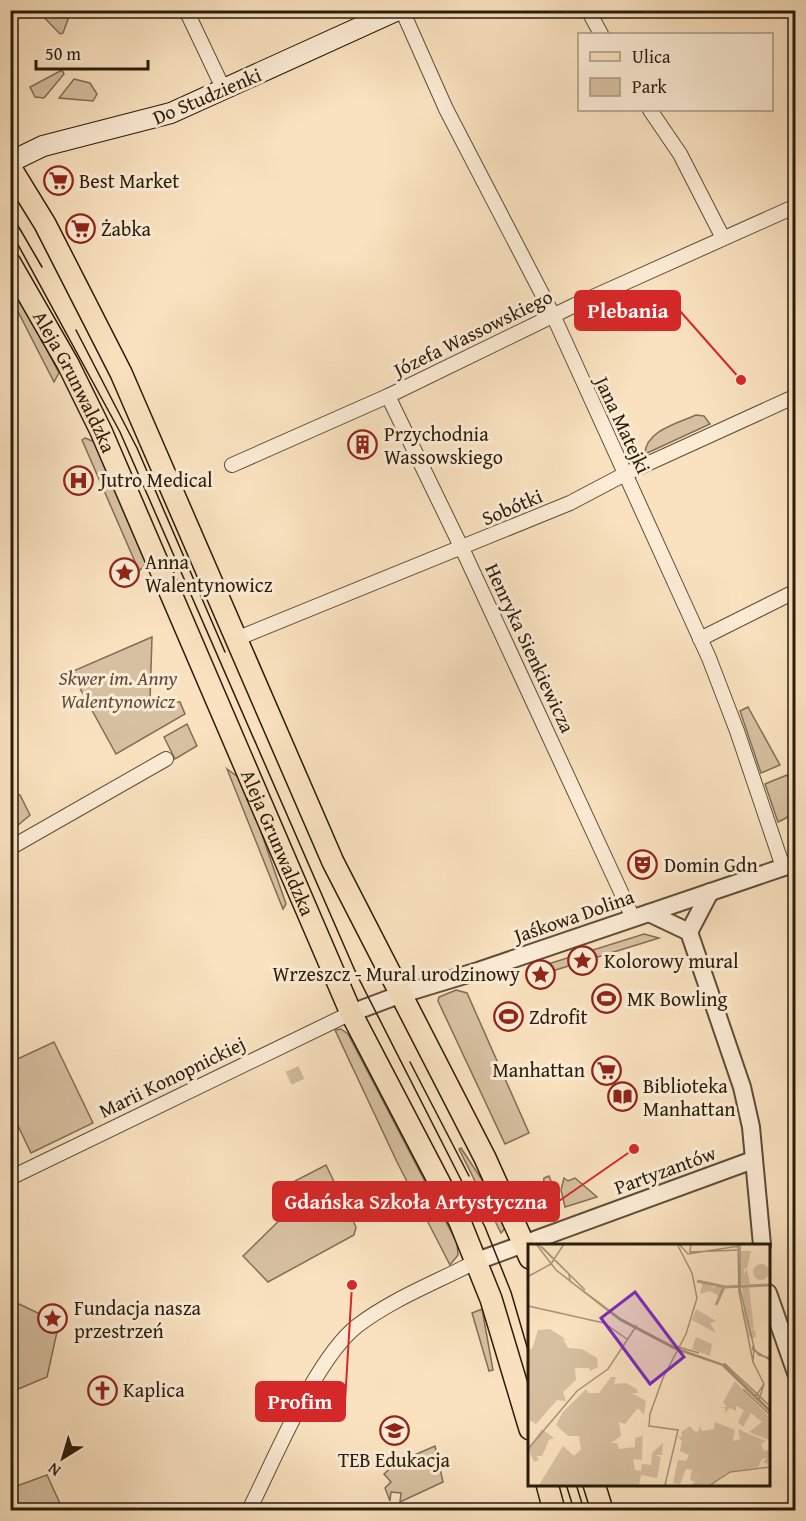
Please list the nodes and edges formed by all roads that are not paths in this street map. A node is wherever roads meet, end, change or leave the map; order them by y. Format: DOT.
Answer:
graph roads {
  1 [pos="186,10"];
  2 [pos="400,10"];
  3 [pos="588,10"];
  4 [pos="600,33"];
  5 [pos="224,90"];
  6 [pos="651,111"];
  7 [pos="10,162"];
  8 [pos="10,167"];
  9 [pos="795,206"];
  10 [pos="723,238"];
  11 [pos="10,263"];
  12 [pos="553,315"];
  13 [pos="388,396"];
  14 [pos="795,396"];
  15 [pos="232,465"];
  16 [pos="624,474"];
  17 [pos="461,548"];
  18 [pos="795,591"];
  19 [pos="236,639"];
  20 [pos="700,639"];
  21 [pos="166,759"];
  22 [pos="10,848"];
  23 [pos="789,865"];
  24 [pos="710,892"];
  25 [pos="649,913"];
  26 [pos="633,918"];
  27 [pos="689,932"];
  28 [pos="399,995"];
  29 [pos="351,1013"];
  30 [pos="753,1160"];
  31 [pos="10,1178"];
  32 [pos="544,1244"];
  33 [pos="762,1244"];
  34 [pos="527,1251"];
  35 [pos="477,1261"];
  36 [pos="770,1299"];
  37 [pos="795,1373"];
  38 [pos="528,1423"];
  39 [pos="547,1485"];
  40 [pos="594,1485"];
  41 [pos="249,1510"];
  42 [pos="554,1510"];
  43 [pos="602,1510"];
  1 -- 5 [label="street"];
  2 -- 5 [label="main road, Do Studzienki"];
  2 -- 12 [label="street, Jana Matejki"];
  3 -- 4 [label="street"];
  5 -- 7 [label="main road, Do Studzienki"];
  6 -- 10 [label="street"];
  8 -- 19 [label="main road, Aleja Grunwaldzka"];
  9 -- 10 [label="street, Józefa Wassowskiego"];
  10 -- 12 [label="street, Józefa Wassowskiego"];
  11 -- 29 [label="main road, Aleja Grunwaldzka"];
  12 -- 13 [label="street, Józefa Wassowskiego"];
  12 -- 16 [label="street, Jana Matejki"];
  13 -- 15 [label="street, Józefa Wassowskiego"];
  13 -- 17 [label="street, Henryka Sienkiewicza"];
  14 -- 16 [label="street, Sobótki"];
  16 -- 17 [label="street, Sobótki"];
  16 -- 20 [label="street, Jana Matejki"];
  17 -- 19 [label="street, Sobótki"];
  17 -- 26 [label="street, Henryka Sienkiewicza"];
  18 -- 20 [label="street"];
  19 -- 28 [label="main road, Aleja Grunwaldzka"];
  20 -- 23 [label="street, Jana Matejki"];
  21 -- 22 [label="street"];
  23 -- 24 [label="street, Jaśkowa Dolina"];
  24 -- 25 [label="street, Jaśkowa Dolina"];
  24 -- 27 [label="street"];
  25 -- 26 [label="street, Jaśkowa Dolina"];
  25 -- 27 [label="street"];
  26 -- 28 [label="street, Jaśkowa Dolina"];
  27 -- 30 [label="street"];
  28 -- 29 [label="street, Jaśkowa Dolina"];
  28 -- 34 [label="main road, Aleja Grunwaldzka"];
  29 -- 31 [label="street, Marii Konopnickiej"];
  29 -- 35 [label="main road, Aleja Grunwaldzka"];
  30 -- 32 [label="street, Partyzantów"];
  30 -- 33 [label="street"];
  34 -- 35 [label="street, Partyzantów"];
  35 -- 38 [label="main road, Aleja Grunwaldzka"];
  35 -- 41 [label="street"];
  36 -- 37 [label="street"];
  39 -- 42 [label="main road"];
  40 -- 43 [label="main road"];
}
